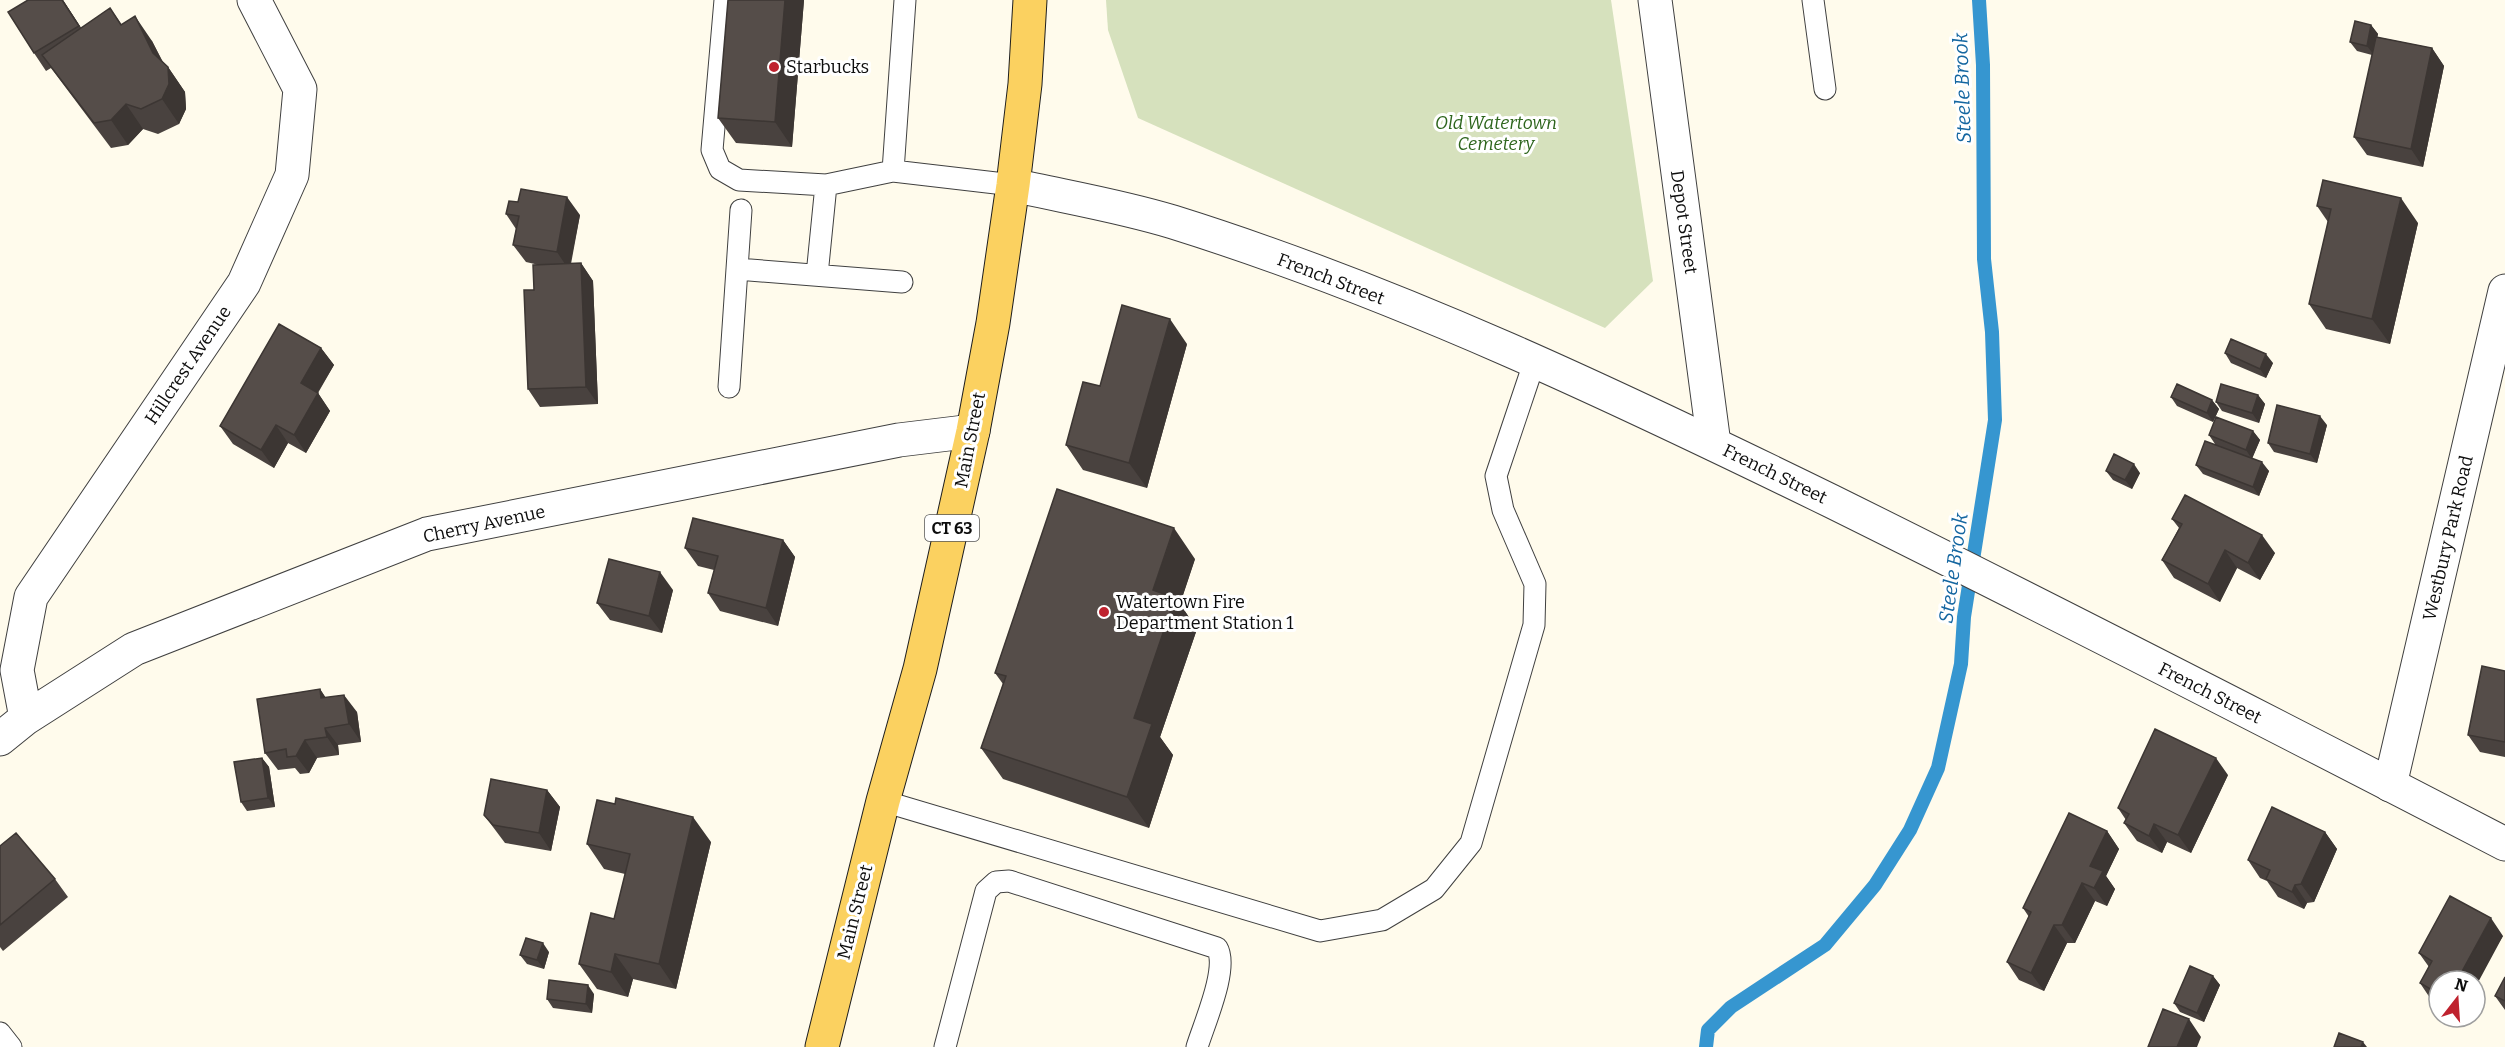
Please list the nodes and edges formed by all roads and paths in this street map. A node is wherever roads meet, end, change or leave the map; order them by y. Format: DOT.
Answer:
graph roads {
  1 [pos="254,0"];
  2 [pos="725,0"];
  3 [pos="905,0"];
  4 [pos="1030,0"];
  5 [pos="1655,0"];
  6 [pos="1813,0"];
  7 [pos="1825,89"];
  8 [pos="893,171"];
  9 [pos="826,185"];
  10 [pos="1013,185"];
  11 [pos="741,210"];
  12 [pos="737,269"];
  13 [pos="817,275"];
  14 [pos="902,282"];
  15 [pos="2505,291"];
  16 [pos="1535,360"];
  17 [pos="729,387"];
  18 [pos="973,430"];
  19 [pos="1714,444"];
  20 [pos="26,718"];
  21 [pos="0,739"];
  22 [pos="2390,785"];
  23 [pos="883,801"];
  24 [pos="2505,844"];
  25 [pos="0,1033"];
  26 [pos="827,1046"];
  27 [pos="11,1047"];
  28 [pos="945,1047"];
  29 [pos="1197,1047"];
  1 -- 20 [label="street, Hillcrest Avenue"];
  2 -- 9 [label="lane"];
  3 -- 8 [label="lane"];
  4 -- 10 [label="main road, Main Street / CT 63"];
  5 -- 19 [label="street, Depot Street"];
  6 -- 7 [label="lane"];
  8 -- 9 [label="lane"];
  8 -- 10 [label="lane"];
  9 -- 13 [label="lane"];
  10 -- 16 [label="street, French Street"];
  10 -- 18 [label="main road, Main Street / CT 63"];
  11 -- 12 [label="lane"];
  12 -- 13 [label="lane"];
  12 -- 17 [label="lane"];
  13 -- 14 [label="lane"];
  15 -- 22 [label="street, Westbury Park Road"];
  16 -- 19 [label="street, French Street"];
  16 -- 23 [label="lane"];
  18 -- 20 [label="street, Cherry Avenue"];
  18 -- 23 [label="main road, Main Street / CT 63"];
  19 -- 22 [label="street, French Street"];
  20 -- 21 [label="street, Cherry Avenue"];
  22 -- 24 [label="street, French Street"];
  23 -- 26 [label="main road, Main Street / CT 63"];
  25 -- 27 [label="lane"];
  28 -- 29 [label="lane"];
}
